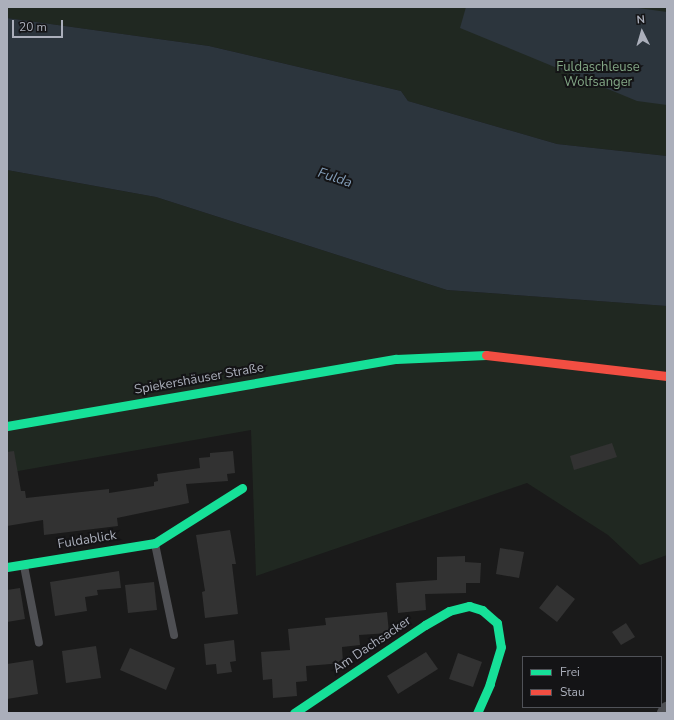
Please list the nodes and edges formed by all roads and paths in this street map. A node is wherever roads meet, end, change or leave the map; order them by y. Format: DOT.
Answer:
graph roads {
  1 [pos="667,376"];
  2 [pos="7,426"];
  3 [pos="242,488"];
  4 [pos="155,543"];
  5 [pos="23,563"];
  6 [pos="7,567"];
  7 [pos="174,635"];
  8 [pos="39,643"];
  9 [pos="667,710"];
  10 [pos="294,713"];
  11 [pos="476,713"];
  12 [pos="665,713"];
  1 -- 2 [label="street, Spiekershäuser Straße"];
  3 -- 4 [label="street, Fuldablick"];
  4 -- 5 [label="street, Fuldablick"];
  4 -- 7 [label="lane"];
  5 -- 6 [label="street, Fuldablick"];
  5 -- 8 [label="lane"];
  9 -- 12 [label="street"];
  10 -- 11 [label="street, Am Dachsacker"];
}
